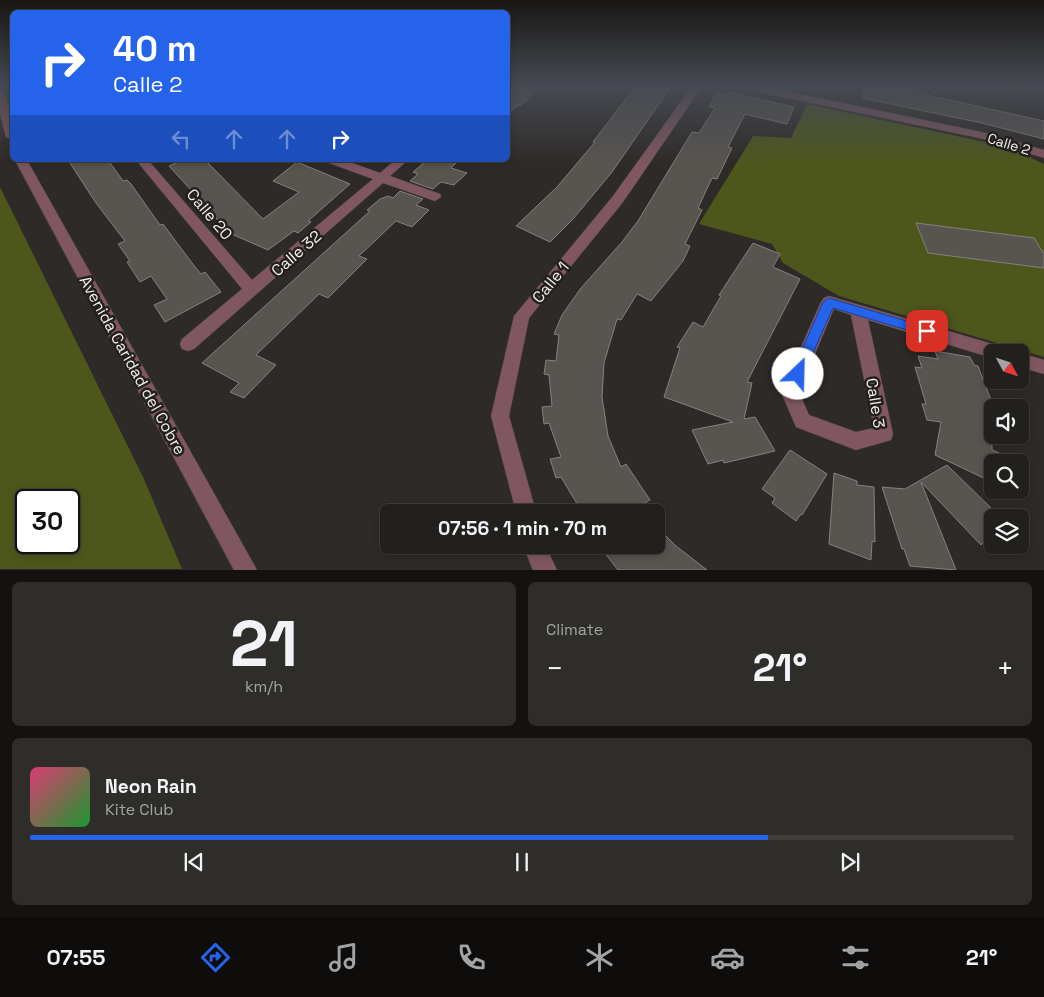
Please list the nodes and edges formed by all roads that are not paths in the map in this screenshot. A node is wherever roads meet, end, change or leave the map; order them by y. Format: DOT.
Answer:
graph roads {
  1 [pos="5,112"];
  2 [pos="679,112"];
  3 [pos="868,112"];
  4 [pos="10,130"];
  5 [pos="1044,154"];
  6 [pos="21,162"];
  7 [pos="144,162"];
  8 [pos="338,162"];
  9 [pos="400,162"];
  10 [pos="382,178"];
  11 [pos="435,196"];
  12 [pos="252,290"];
  13 [pos="858,310"];
  14 [pos="188,344"];
  15 [pos="984,348"];
  16 [pos="1029,363"];
  17 [pos="1044,367"];
  18 [pos="524,504"];
  19 [pos="537,554"];
  20 [pos="246,570"];
  21 [pos="546,570"];
  1 -- 4 [label="street"];
  2 -- 18 [label="street, Calle 1"];
  3 -- 5 [label="street, Calle 2"];
  6 -- 20 [label="street, Avenida Caridad del Cobre"];
  7 -- 12 [label="street, Calle 20"];
  8 -- 10 [label="street"];
  9 -- 10 [label="street, Calle 32"];
  10 -- 11 [label="street"];
  10 -- 12 [label="street, Calle 32"];
  12 -- 14 [label="street, Calle 32"];
  13 -- 13 [label="street, Calle 3"];
  13 -- 15 [label="street"];
  16 -- 17 [label="street"];
  19 -- 21 [label="street"];
}
